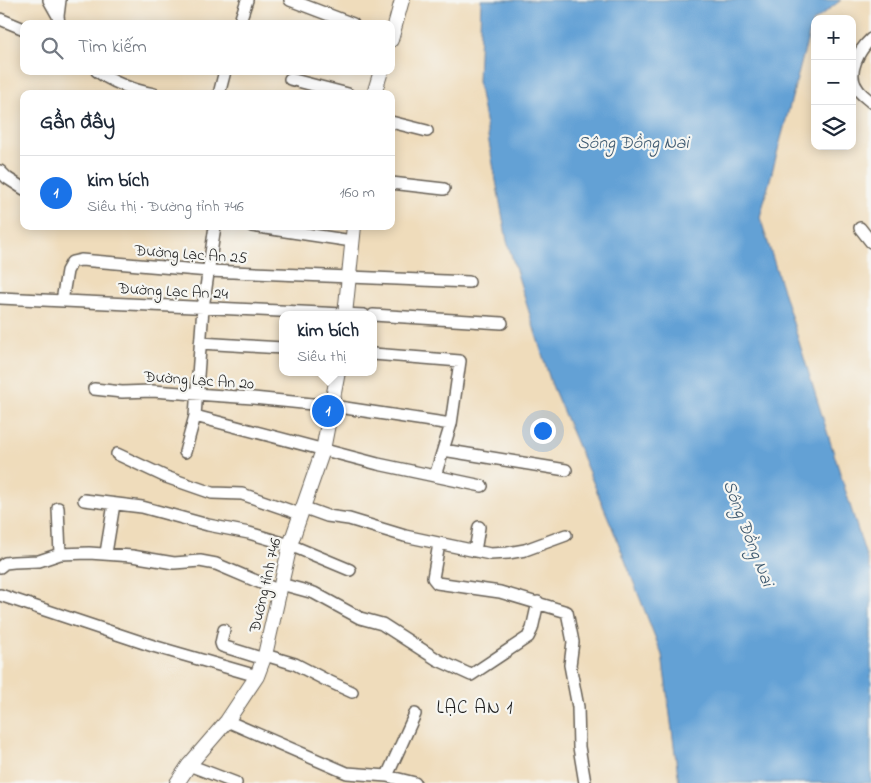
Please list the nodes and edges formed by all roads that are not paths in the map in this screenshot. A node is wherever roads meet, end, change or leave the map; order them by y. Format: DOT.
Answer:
graph roads {
  1 [pos="49,0"];
  2 [pos="60,0"];
  3 [pos="247,0"];
  4 [pos="290,0"];
  5 [pos="402,0"];
  6 [pos="0,19"];
  7 [pos="58,20"];
  8 [pos="241,20"];
  9 [pos="342,20"];
  10 [pos="20,27"];
  11 [pos="395,27"];
  12 [pos="871,39"];
  13 [pos="104,75"];
  14 [pos="224,75"];
  15 [pos="381,75"];
  16 [pos="290,79"];
  17 [pos="137,90"];
  18 [pos="220,90"];
  19 [pos="333,90"];
  20 [pos="375,90"];
  21 [pos="871,102"];
  22 [pos="395,123"];
  23 [pos="427,131"];
  24 [pos="0,171"];
  25 [pos="395,183"];
  26 [pos="20,186"];
  27 [pos="444,188"];
  28 [pos="860,228"];
  29 [pos="214,230"];
  30 [pos="279,230"];
  31 [pos="353,230"];
  32 [pos="352,241"];
  33 [pos="871,242"];
  34 [pos="209,270"];
  35 [pos="350,276"];
  36 [pos="469,282"];
  37 [pos="0,298"];
  38 [pos="62,302"];
  39 [pos="203,308"];
  40 [pos="279,311"];
  41 [pos="345,311"];
  42 [pos="377,315"];
  43 [pos="502,323"];
  44 [pos="200,343"];
  45 [pos="279,348"];
  46 [pos="377,354"];
  47 [pos="337,376"];
  48 [pos="94,389"];
  49 [pos="195,394"];
  50 [pos="332,406"];
  51 [pos="194,416"];
  52 [pos="451,424"];
  53 [pos="323,450"];
  54 [pos="443,450"];
  55 [pos="185,452"];
  56 [pos="117,454"];
  57 [pos="566,470"];
  58 [pos="435,476"];
  59 [pos="482,486"];
  60 [pos="84,500"];
  61 [pos="114,504"];
  62 [pos="58,508"];
  63 [pos="301,511"];
  64 [pos="479,527"];
  65 [pos="566,535"];
  66 [pos="439,544"];
  67 [pos="290,545"];
  68 [pos="476,551"];
  69 [pos="106,553"];
  70 [pos="60,554"];
  71 [pos="0,566"];
  72 [pos="350,570"];
  73 [pos="280,588"];
  74 [pos="0,595"];
  75 [pos="538,602"];
  76 [pos="224,630"];
  77 [pos="265,657"];
  78 [pos="257,676"];
  79 [pos="352,692"];
  80 [pos="415,714"];
  81 [pos="227,721"];
  82 [pos="189,765"];
  83 [pos="387,776"];
  84 [pos="346,778"];
  85 [pos="177,783"];
  86 [pos="236,783"];
  87 [pos="414,783"];
  88 [pos="585,783"];
  1 -- 7 [label="street"];
  2 -- 7 [label="street"];
  3 -- 8 [label="street"];
  4 -- 9 [label="street"];
  5 -- 11 [label="main road"];
  6 -- 10 [label="street"];
  12 -- 21 [label="street"];
  13 -- 17 [label="street"];
  14 -- 18 [label="street"];
  15 -- 20 [label="main road"];
  16 -- 19 [label="street"];
  22 -- 23 [label="street"];
  24 -- 26 [label="street"];
  25 -- 27 [label="street"];
  28 -- 33 [label="street"];
  29 -- 34 [label="street"];
  30 -- 32 [label="street"];
  31 -- 32 [label="main road"];
  32 -- 35 [label="main road"];
  34 -- 35 [label="street, Đường Lạc An 25"];
  34 -- 38 [label="street, Đường Lạc An 25"];
  34 -- 39 [label="street"];
  35 -- 36 [label="street, Đường Lạc An 25"];
  35 -- 41 [label="main road"];
  37 -- 38 [label="street, Đường Lạc An 24"];
  38 -- 39 [label="street, Đường Lạc An 24"];
  39 -- 40 [label="street, Đường Lạc An 24"];
  39 -- 44 [label="street"];
  42 -- 43 [label="street"];
  44 -- 45 [label="street"];
  44 -- 49 [label="street"];
  46 -- 52 [label="street"];
  47 -- 50 [label="main road, Đường tỉnh 746"];
  48 -- 49 [label="street, Đường Lạc An 20"];
  49 -- 50 [label="street, Đường Lạc An 20"];
  49 -- 51 [label="street"];
  50 -- 52 [label="street, Đường Lạc An 20"];
  50 -- 53 [label="main road, Đường tỉnh 746"];
  51 -- 53 [label="street"];
  51 -- 55 [label="street"];
  52 -- 54 [label="street"];
  53 -- 58 [label="street"];
  53 -- 63 [label="main road, Đường tỉnh 746"];
  54 -- 57 [label="street"];
  54 -- 58 [label="street"];
  56 -- 63 [label="street"];
  58 -- 59 [label="street"];
  60 -- 61 [label="street"];
  61 -- 67 [label="street"];
  61 -- 69 [label="street"];
  62 -- 70 [label="street"];
  63 -- 66 [label="street"];
  63 -- 67 [label="main road, Đường tỉnh 746"];
  64 -- 68 [label="street"];
  65 -- 68 [label="street"];
  66 -- 68 [label="street"];
  66 -- 75 [label="street"];
  67 -- 72 [label="street"];
  67 -- 73 [label="main road, Đường tỉnh 746"];
  69 -- 70 [label="street"];
  69 -- 73 [label="street"];
  70 -- 71 [label="street"];
  73 -- 75 [label="street"];
  73 -- 77 [label="main road, Đường tỉnh 746"];
  74 -- 78 [label="street"];
  75 -- 88 [label="street"];
  76 -- 77 [label="street"];
  77 -- 78 [label="main road, Đường tỉnh 746"];
  77 -- 79 [label="street"];
  78 -- 81 [label="main road, Đường tỉnh 746"];
  80 -- 83 [label="street"];
  81 -- 82 [label="main road, Đường tỉnh 746"];
  81 -- 84 [label="street"];
  82 -- 85 [label="main road, Đường tỉnh 746"];
  82 -- 86 [label="street"];
  83 -- 84 [label="street"];
  83 -- 87 [label="street"];
}
